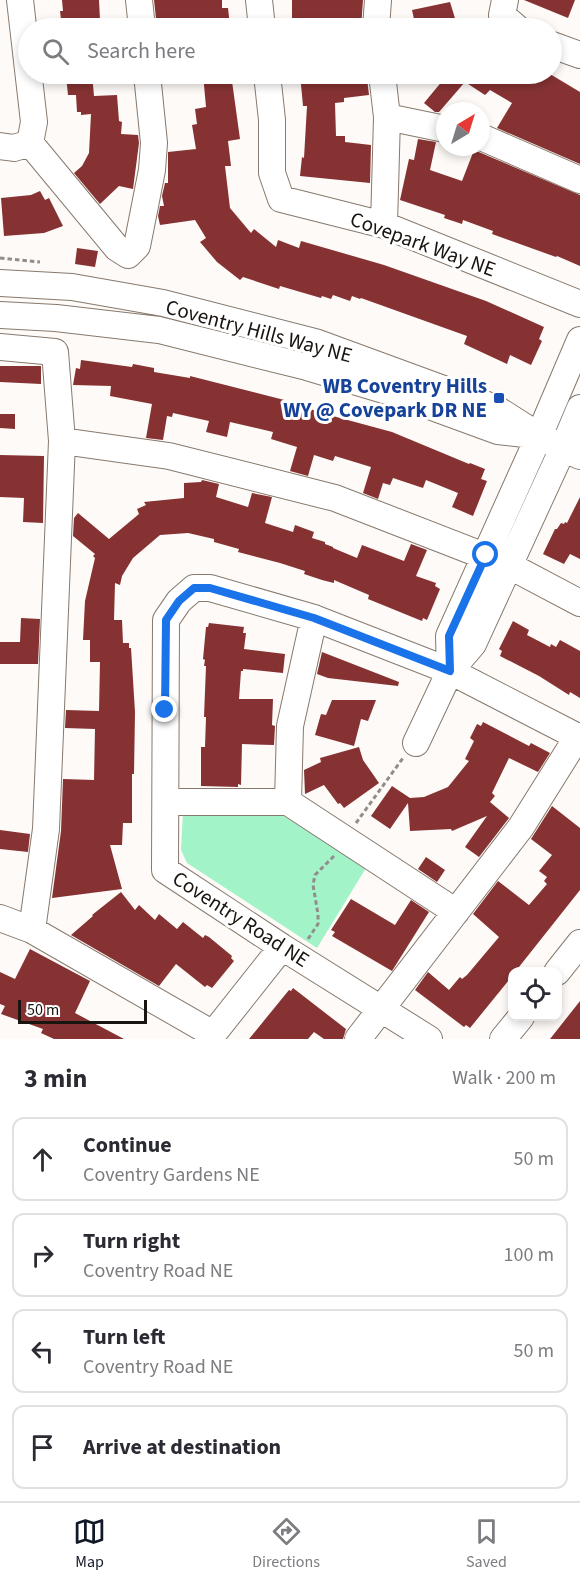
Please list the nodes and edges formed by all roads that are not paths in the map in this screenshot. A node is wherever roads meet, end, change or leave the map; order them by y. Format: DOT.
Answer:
graph roads {
  1 [pos="20,0"];
  2 [pos="139,0"];
  3 [pos="259,0"];
  4 [pos="378,0"];
  5 [pos="505,0"];
  6 [pos="22,18"];
  7 [pos="141,18"];
  8 [pos="261,18"];
  9 [pos="377,18"];
  10 [pos="505,18"];
  11 [pos="562,49"];
  12 [pos="580,55"];
  13 [pos="30,84"];
  14 [pos="148,84"];
  15 [pos="268,84"];
  16 [pos="383,84"];
  17 [pos="387,117"];
  18 [pos="436,127"];
  19 [pos="490,141"];
  20 [pos="30,143"];
  21 [pos="0,146"];
  22 [pos="580,180"];
  23 [pos="384,225"];
  24 [pos="0,283"];
  25 [pos="580,304"];
  26 [pos="0,315"];
  27 [pos="580,339"];
  28 [pos="0,347"];
  29 [pos="580,408"];
  30 [pos="539,436"];
  31 [pos="62,441"];
  32 [pos="572,451"];
  33 [pos="486,555"];
  34 [pos="510,566"];
  35 [pos="580,603"];
  36 [pos="314,618"];
  37 [pos="450,671"];
  38 [pos="579,737"];
  39 [pos="416,743"];
  40 [pos="166,802"];
  41 [pos="288,802"];
  42 [pos="456,912"];
  43 [pos="0,918"];
  44 [pos="32,930"];
  45 [pos="580,943"];
  46 [pos="289,951"];
  47 [pos="561,967"];
  48 [pos="380,1009"];
  49 [pos="518,1021"];
  50 [pos="211,1036"];
  51 [pos="358,1039"];
  52 [pos="429,1039"];
  53 [pos="503,1039"];
  1 -- 6 [label="street"];
  2 -- 7 [label="street"];
  3 -- 8 [label="street"];
  4 -- 9 [label="street"];
  5 -- 10 [label="street"];
  11 -- 12 [label="street"];
  13 -- 20 [label="street"];
  14 -- 20 [label="street"];
  15 -- 23 [label="street, Covepark Way NE"];
  16 -- 17 [label="street"];
  17 -- 18 [label="street"];
  17 -- 23 [label="street"];
  19 -- 22 [label="street"];
  20 -- 21 [label="street"];
  23 -- 25 [label="street, Covepark Way NE"];
  24 -- 30 [label="street, Coventry Hills Way NE"];
  26 -- 30 [label="street, Coventry Hills Way NE"];
  27 -- 30 [label="street"];
  28 -- 31 [label="street"];
  29 -- 32 [label="street"];
  30 -- 32 [label="street, Coventry Hills Way NE"];
  30 -- 33 [label="street"];
  31 -- 33 [label="street"];
  31 -- 44 [label="street"];
  32 -- 34 [label="street"];
  33 -- 34 [label="street"];
  33 -- 37 [label="street"];
  34 -- 35 [label="street"];
  34 -- 37 [label="street"];
  36 -- 37 [label="street, Coventry Road NE"];
  36 -- 40 [label="street, Coventry Road NE"];
  36 -- 41 [label="street"];
  37 -- 38 [label="street, Coventry Road NE"];
  37 -- 39 [label="street"];
  38 -- 42 [label="street"];
  40 -- 41 [label="street"];
  40 -- 46 [label="street, Coventry Road NE"];
  41 -- 42 [label="street"];
  42 -- 48 [label="street"];
  43 -- 44 [label="street"];
  44 -- 50 [label="street"];
  45 -- 47 [label="street"];
  46 -- 48 [label="street, Coventry Road NE"];
  46 -- 50 [label="street"];
  48 -- 51 [label="street"];
  48 -- 52 [label="street, Coventry Road NE"];
  49 -- 53 [label="street"];
}
